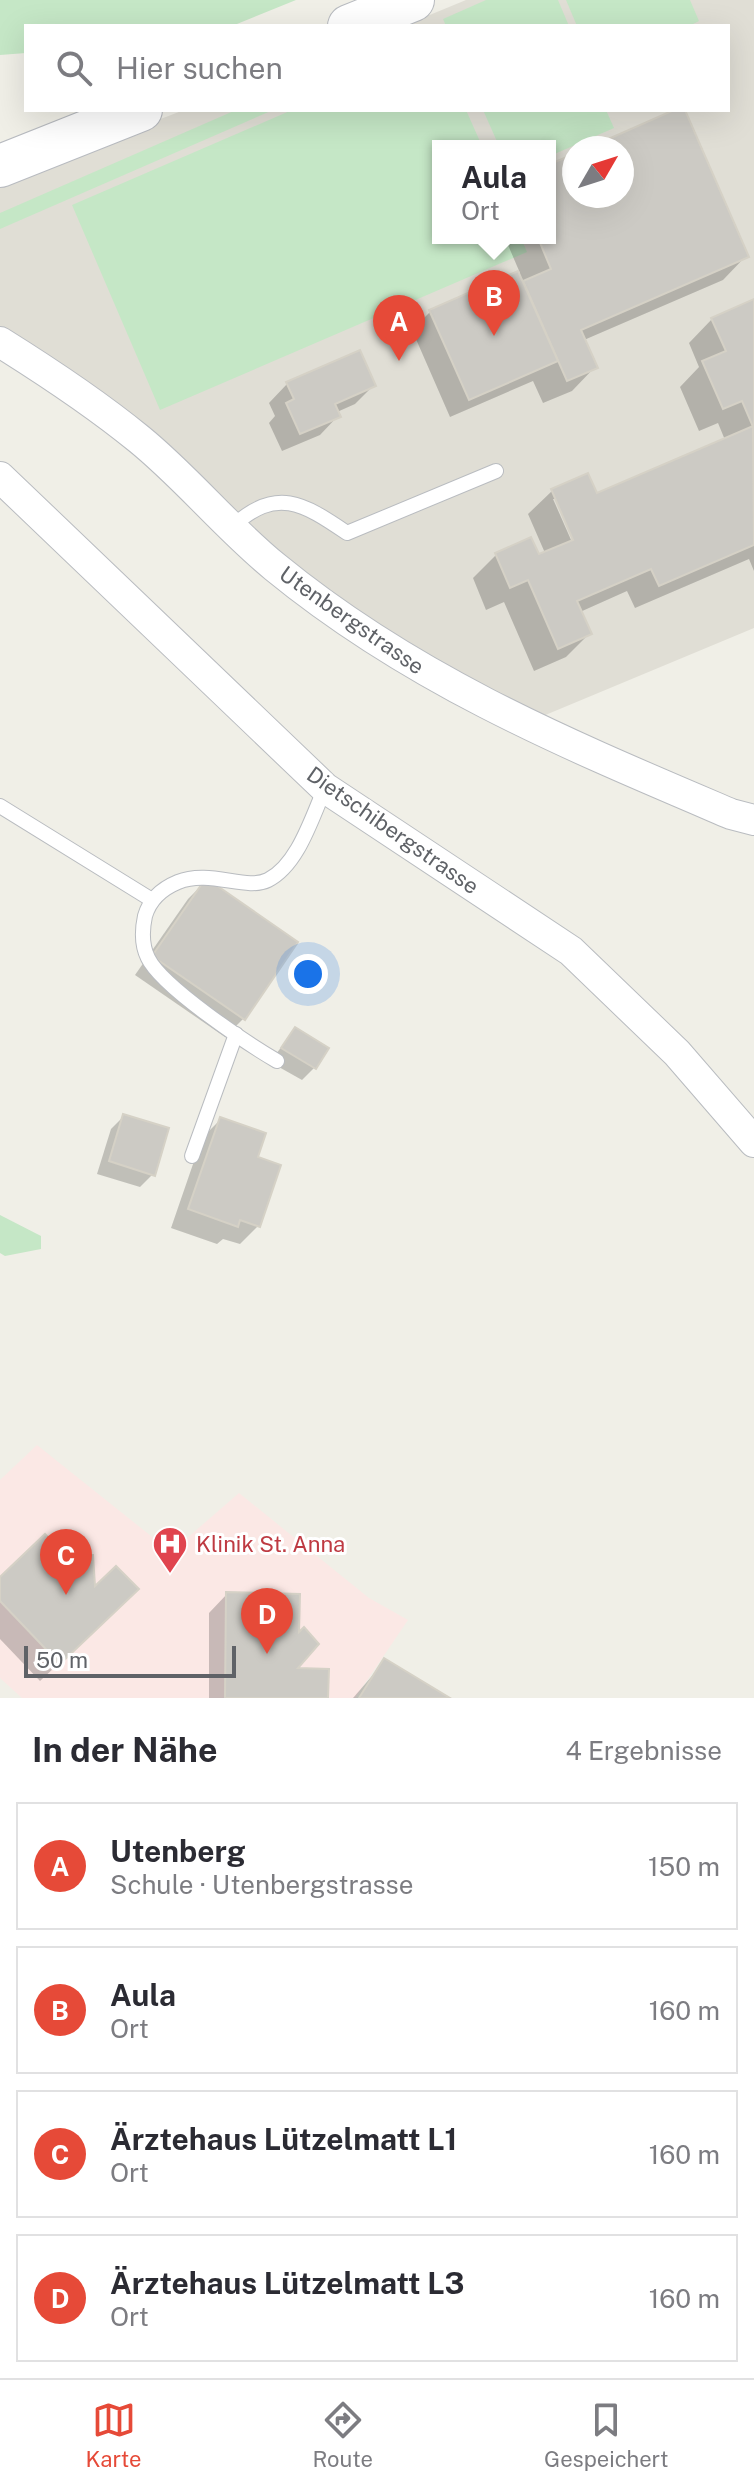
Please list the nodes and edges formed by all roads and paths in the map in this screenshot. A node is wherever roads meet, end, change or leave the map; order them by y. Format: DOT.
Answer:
graph roads {
  1 [pos="413,0"];
  2 [pos="354,24"];
  3 [pos="136,112"];
  4 [pos="0,166"];
  5 [pos="0,342"];
  6 [pos="496,471"];
  7 [pos="0,477"];
  8 [pos="232,527"];
  9 [pos="325,788"];
  10 [pos="3,808"];
  11 [pos="754,820"];
  12 [pos="0,824"];
  13 [pos="152,900"];
  14 [pos="236,1034"];
  15 [pos="277,1061"];
  16 [pos="754,1142"];
  17 [pos="192,1156"];
  1 -- 2 [label="main road"];
  3 -- 4 [label="main road"];
  5 -- 8 [label="street, Utenbergstrasse"];
  6 -- 8 [label="lane"];
  7 -- 9 [label="street, Dietschibergstrasse"];
  8 -- 11 [label="street, Utenbergstrasse"];
  9 -- 13 [label="lane"];
  9 -- 16 [label="street, Dietschibergstrasse"];
  10 -- 12 [label="lane"];
  10 -- 13 [label="lane"];
  13 -- 14 [label="lane"];
  14 -- 15 [label="lane"];
  14 -- 17 [label="lane"];
}
